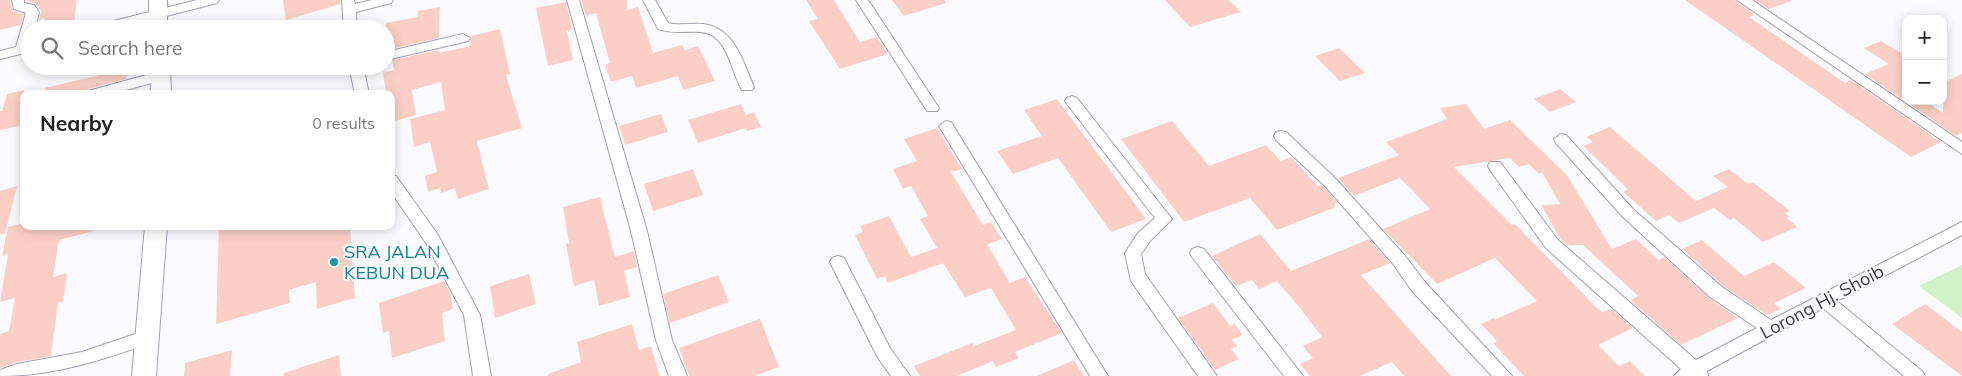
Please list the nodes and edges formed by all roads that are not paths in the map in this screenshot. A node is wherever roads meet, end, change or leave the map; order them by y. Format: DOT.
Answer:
graph roads {
  1 [pos="18,0"];
  2 [pos="213,0"];
  3 [pos="387,0"];
  4 [pos="573,0"];
  5 [pos="649,0"];
  6 [pos="862,0"];
  7 [pos="1743,0"];
  8 [pos="349,5"];
  9 [pos="158,14"];
  10 [pos="31,20"];
  11 [pos="135,20"];
  12 [pos="351,20"];
  13 [pos="463,38"];
  14 [pos="20,50"];
  15 [pos="395,54"];
  16 [pos="0,55"];
  17 [pos="358,75"];
  18 [pos="161,79"];
  19 [pos="747,87"];
  20 [pos="111,90"];
  21 [pos="361,90"];
  22 [pos="1072,101"];
  23 [pos="932,108"];
  24 [pos="946,126"];
  25 [pos="1281,136"];
  26 [pos="1561,139"];
  27 [pos="1962,149"];
  28 [pos="1495,166"];
  29 [pos="395,186"];
  30 [pos="1962,228"];
  31 [pos="156,230"];
  32 [pos="1198,253"];
  33 [pos="838,262"];
  34 [pos="1823,299"];
  35 [pos="1772,329"];
  36 [pos="147,337"];
  37 [pos="1693,374"];
  38 [pos="4,376"];
  39 [pos="144,376"];
  40 [pos="482,376"];
  41 [pos="678,376"];
  42 [pos="901,376"];
  43 [pos="1099,376"];
  44 [pos="1208,376"];
  45 [pos="1294,376"];
  46 [pos="1503,376"];
  47 [pos="1916,376"];
  1 -- 10 [label="street"];
  2 -- 9 [label="street"];
  3 -- 8 [label="street"];
  4 -- 41 [label="street"];
  5 -- 19 [label="street"];
  6 -- 23 [label="street"];
  7 -- 27 [label="street"];
  8 -- 12 [label="street"];
  9 -- 11 [label="street"];
  13 -- 15 [label="street"];
  14 -- 16 [label="street"];
  17 -- 21 [label="street"];
  18 -- 20 [label="street"];
  22 -- 44 [label="street"];
  24 -- 43 [label="street"];
  25 -- 46 [label="street"];
  26 -- 35 [label="street"];
  28 -- 37 [label="street"];
  29 -- 40 [label="street"];
  30 -- 34 [label="street, Lorong Hj. Shoib"];
  31 -- 36 [label="street"];
  32 -- 45 [label="street"];
  33 -- 42 [label="street"];
  34 -- 35 [label="street, Lorong Hj. Shoib"];
  34 -- 47 [label="street"];
  35 -- 37 [label="street, Lorong Hj. Shoib"];
  36 -- 38 [label="street"];
  36 -- 39 [label="street"];
}
